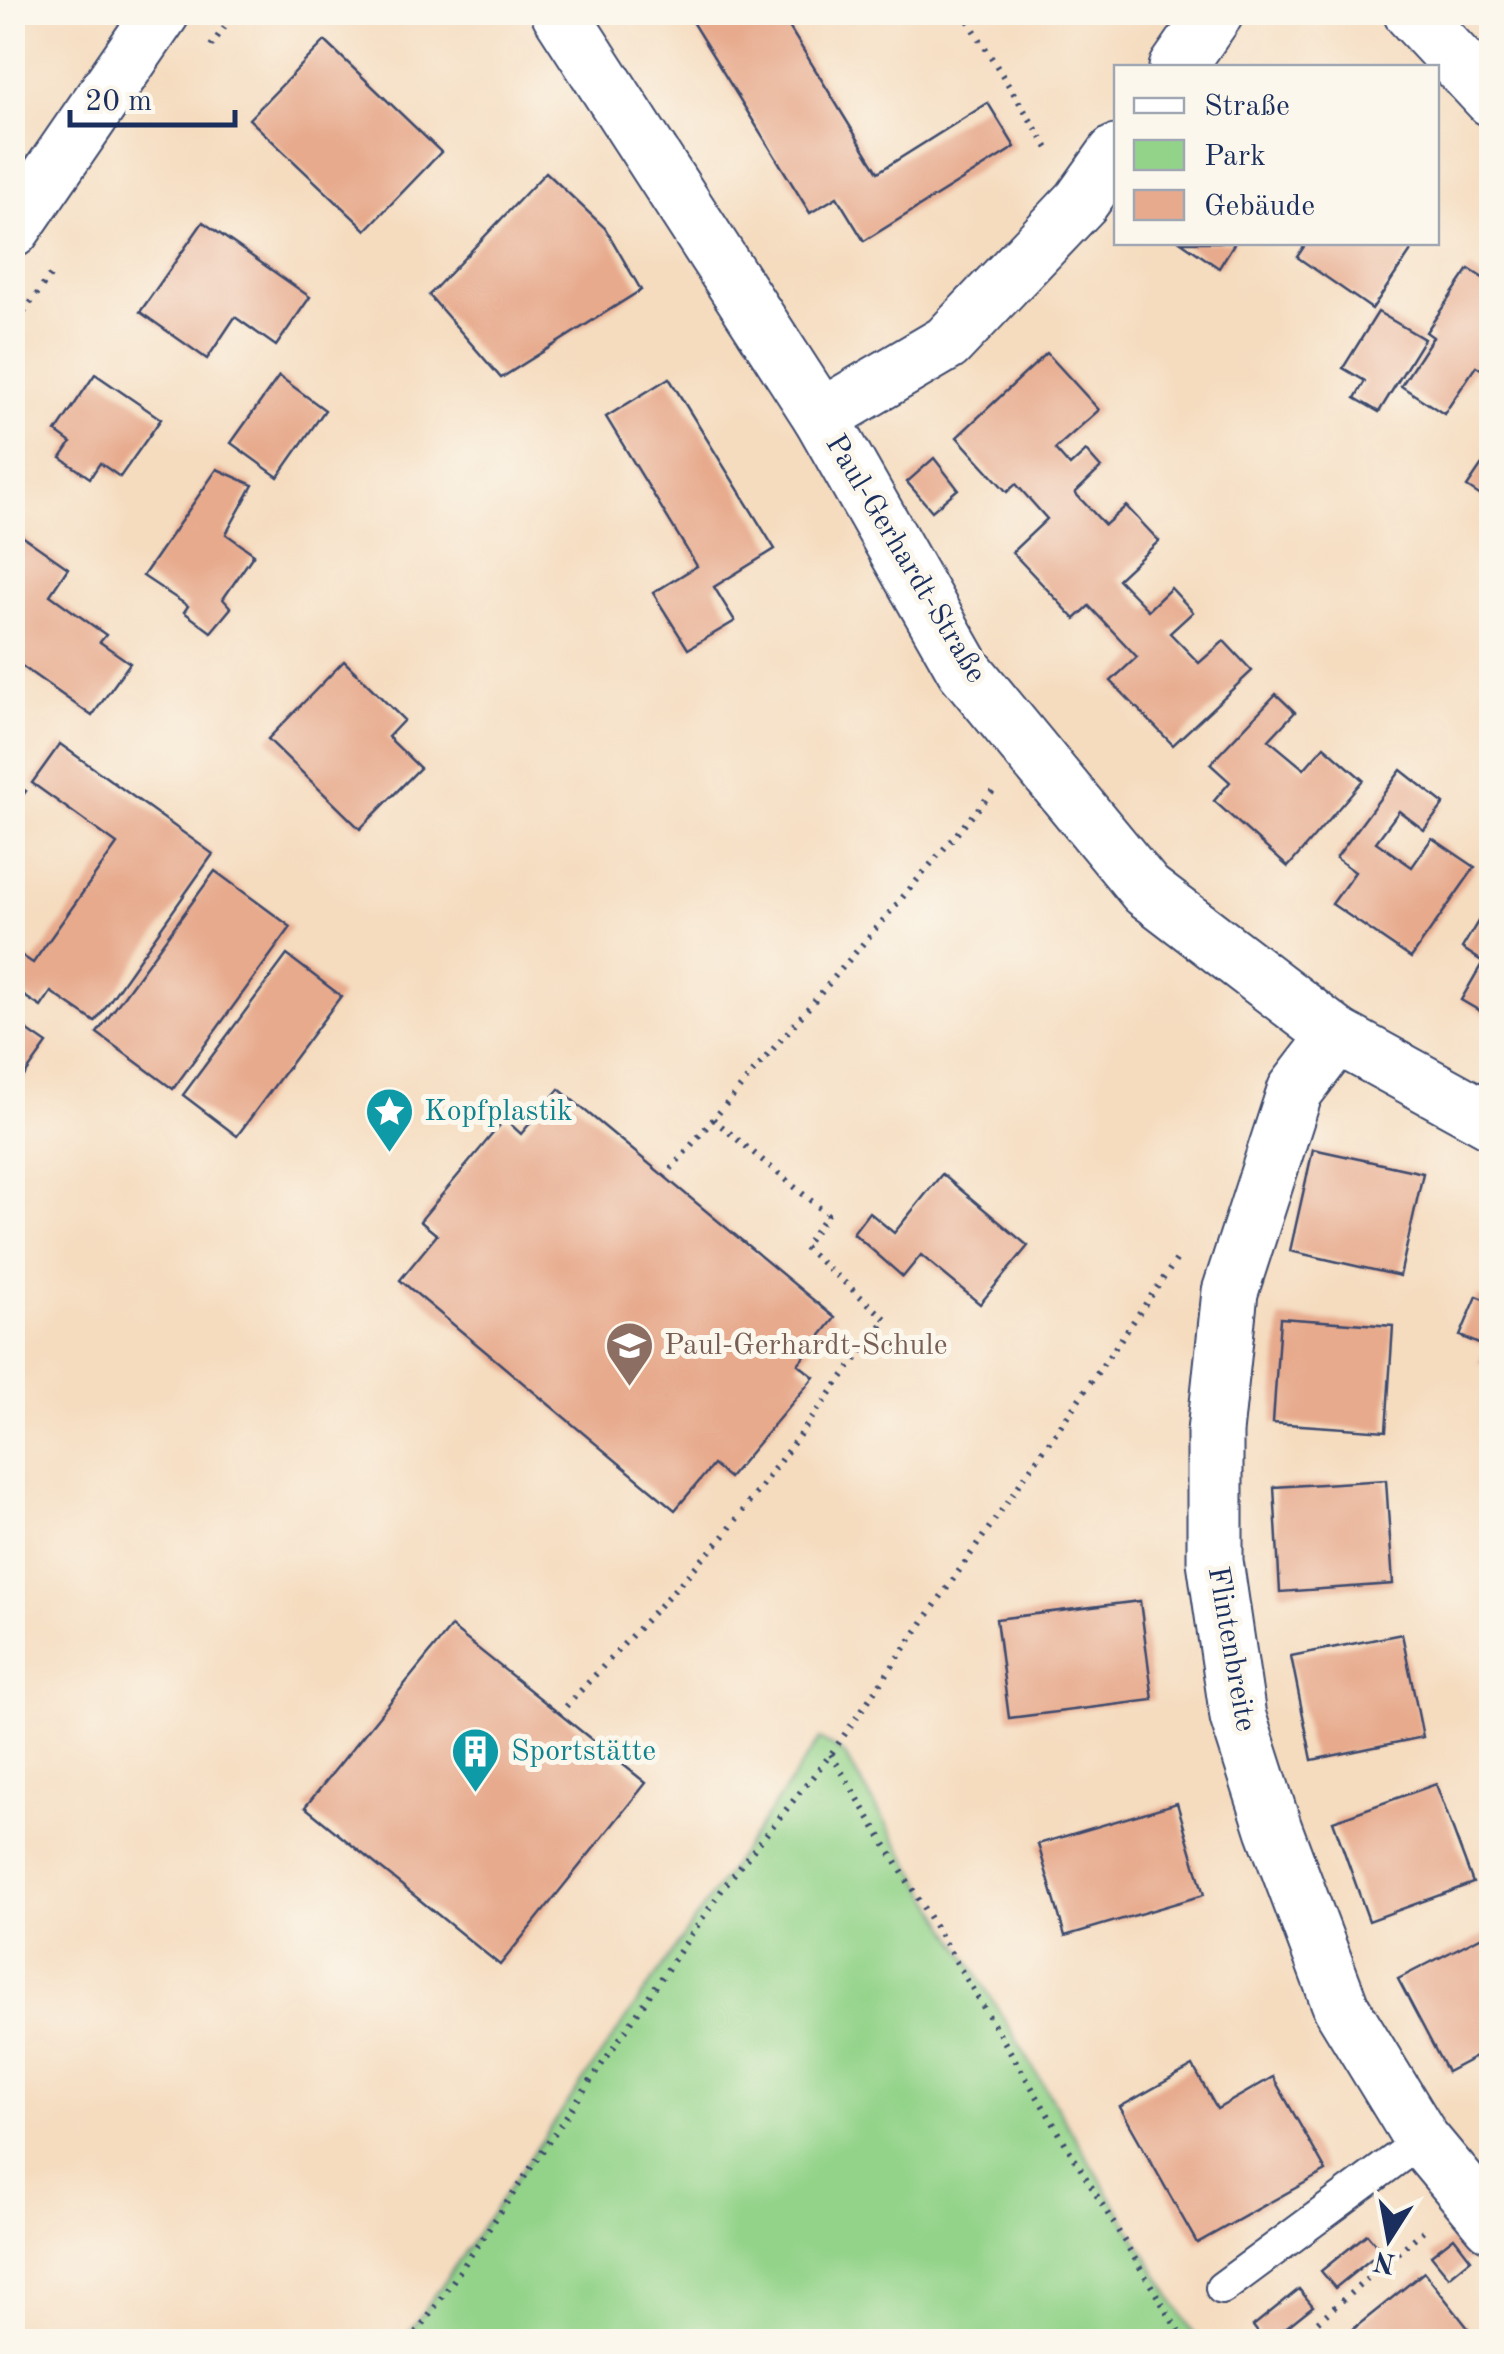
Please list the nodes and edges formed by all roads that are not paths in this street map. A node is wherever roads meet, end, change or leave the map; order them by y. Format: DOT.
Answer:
graph roads {
  1 [pos="162,12"];
  2 [pos="559,12"];
  3 [pos="1216,12"];
  4 [pos="1411,12"];
  5 [pos="1179,65"];
  6 [pos="1492,99"];
  7 [pos="1114,155"];
  8 [pos="12,230"];
  9 [pos="821,417"];
  10 [pos="1337,1036"];
  11 [pos="1492,1121"];
  12 [pos="1422,2140"];
  13 [pos="1479,2209"];
  14 [pos="1222,2288"];
  1 -- 8 [label="street"];
  2 -- 9 [label="street, Paul-Gerhardt-Straße"];
  3 -- 5 [label="street"];
  4 -- 6 [label="street"];
  7 -- 9 [label="street"];
  9 -- 10 [label="street, Paul-Gerhardt-Straße"];
  10 -- 11 [label="street, Paul-Gerhardt-Straße"];
  10 -- 12 [label="street, Flintenbreite"];
  12 -- 13 [label="street, Flintenbreite"];
  12 -- 14 [label="lane"];
}
